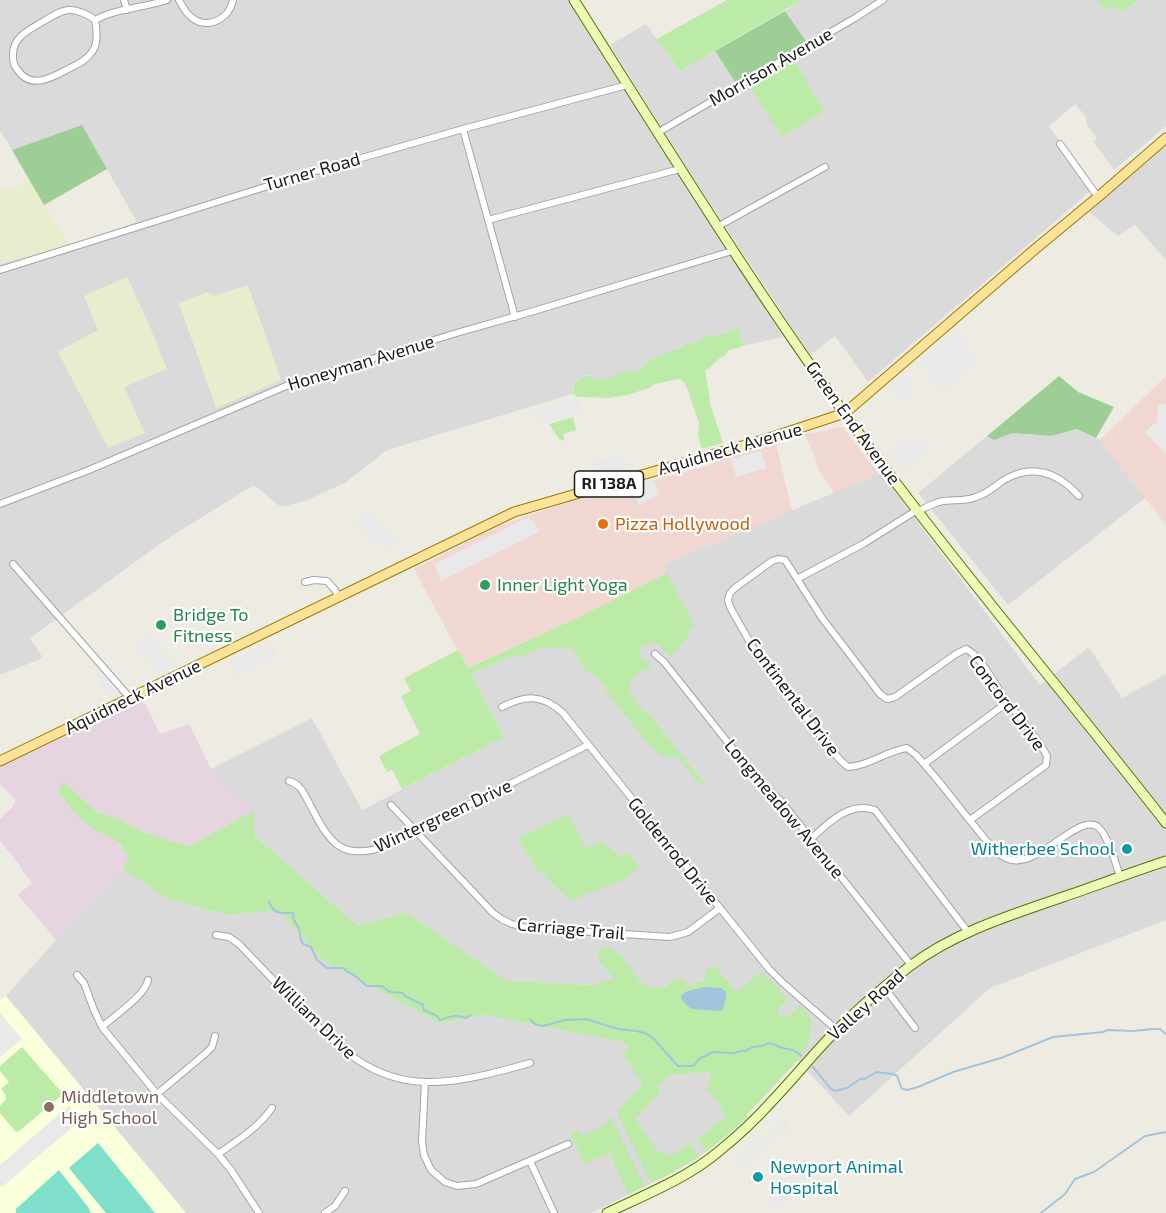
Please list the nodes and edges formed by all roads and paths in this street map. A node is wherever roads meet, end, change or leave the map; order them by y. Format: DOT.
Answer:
graph roads {
  1 [pos="124,0"];
  2 [pos="167,0"];
  3 [pos="179,0"];
  4 [pos="233,0"];
  5 [pos="574,0"];
  6 [pos="883,0"];
  7 [pos="127,10"];
  8 [pos="95,20"];
  9 [pos="627,85"];
  10 [pos="463,129"];
  11 [pos="657,133"];
  12 [pos="1166,138"];
  13 [pos="1060,144"];
  14 [pos="825,166"];
  15 [pos="680,169"];
  16 [pos="1098,197"];
  17 [pos="488,220"];
  18 [pos="717,227"];
  19 [pos="732,250"];
  20 [pos="0,270"];
  21 [pos="515,317"];
  22 [pos="845,413"];
  23 [pos="1079,496"];
  24 [pos="0,504"];
  25 [pos="917,511"];
  26 [pos="13,564"];
  27 [pos="797,579"];
  28 [pos="305,582"];
  29 [pos="339,597"];
  30 [pos="656,654"];
  31 [pos="130,698"];
  32 [pos="1008,702"];
  33 [pos="502,707"];
  34 [pos="588,746"];
  35 [pos="0,761"];
  36 [pos="924,764"];
  37 [pos="290,781"];
  38 [pos="391,805"];
  39 [pos="970,820"];
  40 [pos="1166,823"];
  41 [pos="416,831"];
  42 [pos="810,839"];
  43 [pos="1166,861"];
  44 [pos="1120,877"];
  45 [pos="720,908"];
  46 [pos="968,932"];
  47 [pos="216,935"];
  48 [pos="911,965"];
  49 [pos="77,975"];
  50 [pos="148,980"];
  51 [pos="884,987"];
  52 [pos="102,1027"];
  53 [pos="915,1028"];
  54 [pos="837,1030"];
  55 [pos="215,1036"];
  56 [pos="530,1063"];
  57 [pos="425,1083"];
  58 [pos="157,1094"];
  59 [pos="272,1108"];
  60 [pos="568,1144"];
  61 [pos="218,1154"];
  62 [pos="530,1161"];
  63 [pos="345,1191"];
  64 [pos="259,1213"];
  65 [pos="325,1213"];
  66 [pos="554,1213"];
  67 [pos="607,1213"];
  1 -- 7 [label="street"];
  2 -- 7 [label="street"];
  3 -- 4 [label="street"];
  5 -- 9 [label="main road, Green End Avenue"];
  6 -- 11 [label="street, Morrison Avenue"];
  7 -- 8 [label="street"];
  8 -- 8 [label="street"];
  9 -- 10 [label="street, Turner Road"];
  9 -- 11 [label="main road, Green End Avenue"];
  10 -- 17 [label="street"];
  10 -- 20 [label="street, Turner Road"];
  11 -- 15 [label="main road, Green End Avenue"];
  12 -- 16 [label="main road, Aquidneck Avenue / RI 138A"];
  13 -- 16 [label="street"];
  14 -- 18 [label="street"];
  15 -- 17 [label="street"];
  15 -- 18 [label="main road, Green End Avenue"];
  16 -- 22 [label="main road, Aquidneck Avenue / RI 138A"];
  17 -- 21 [label="street"];
  18 -- 19 [label="main road, Green End Avenue"];
  19 -- 21 [label="street, Honeyman Avenue"];
  19 -- 22 [label="main road, Green End Avenue"];
  21 -- 24 [label="street, Honeyman Avenue"];
  22 -- 25 [label="main road, Green End Avenue"];
  22 -- 29 [label="main road, Aquidneck Avenue / RI 138A"];
  23 -- 25 [label="street"];
  25 -- 27 [label="street"];
  25 -- 40 [label="main road, Green End Avenue"];
  26 -- 31 [label="street"];
  27 -- 32 [label="street, Concord Drive"];
  27 -- 36 [label="street, Continental Drive"];
  28 -- 29 [label="street"];
  29 -- 31 [label="main road, Aquidneck Avenue / RI 138A"];
  30 -- 42 [label="street, Longmeadow Avenue"];
  31 -- 35 [label="main road, Aquidneck Avenue / RI 138A"];
  32 -- 36 [label="street"];
  32 -- 39 [label="street, Concord Drive"];
  33 -- 34 [label="street, Goldenrod Drive"];
  34 -- 41 [label="street, Wintergreen Drive"];
  34 -- 45 [label="street, Goldenrod Drive"];
  36 -- 39 [label="street, Continental Drive"];
  37 -- 41 [label="street, Wintergreen Drive"];
  38 -- 41 [label="street, Carriage Trail"];
  39 -- 44 [label="street, Continental Drive"];
  41 -- 45 [label="street, Carriage Trail"];
  42 -- 46 [label="street"];
  42 -- 48 [label="street, Longmeadow Avenue"];
  43 -- 44 [label="main road, Valley Road"];
  44 -- 46 [label="main road, Valley Road"];
  45 -- 54 [label="street, Goldenrod Drive"];
  46 -- 48 [label="main road, Valley Road"];
  47 -- 57 [label="street, William Drive"];
  48 -- 51 [label="main road, Valley Road"];
  49 -- 52 [label="street"];
  50 -- 52 [label="street"];
  51 -- 53 [label="street"];
  51 -- 54 [label="main road, Valley Road"];
  52 -- 58 [label="street"];
  54 -- 67 [label="main road, Valley Road"];
  55 -- 58 [label="street"];
  56 -- 57 [label="street, William Drive"];
  57 -- 62 [label="street"];
  58 -- 61 [label="street"];
  59 -- 61 [label="street"];
  60 -- 62 [label="street"];
  61 -- 64 [label="street"];
  62 -- 66 [label="street"];
  63 -- 65 [label="street"];
}
